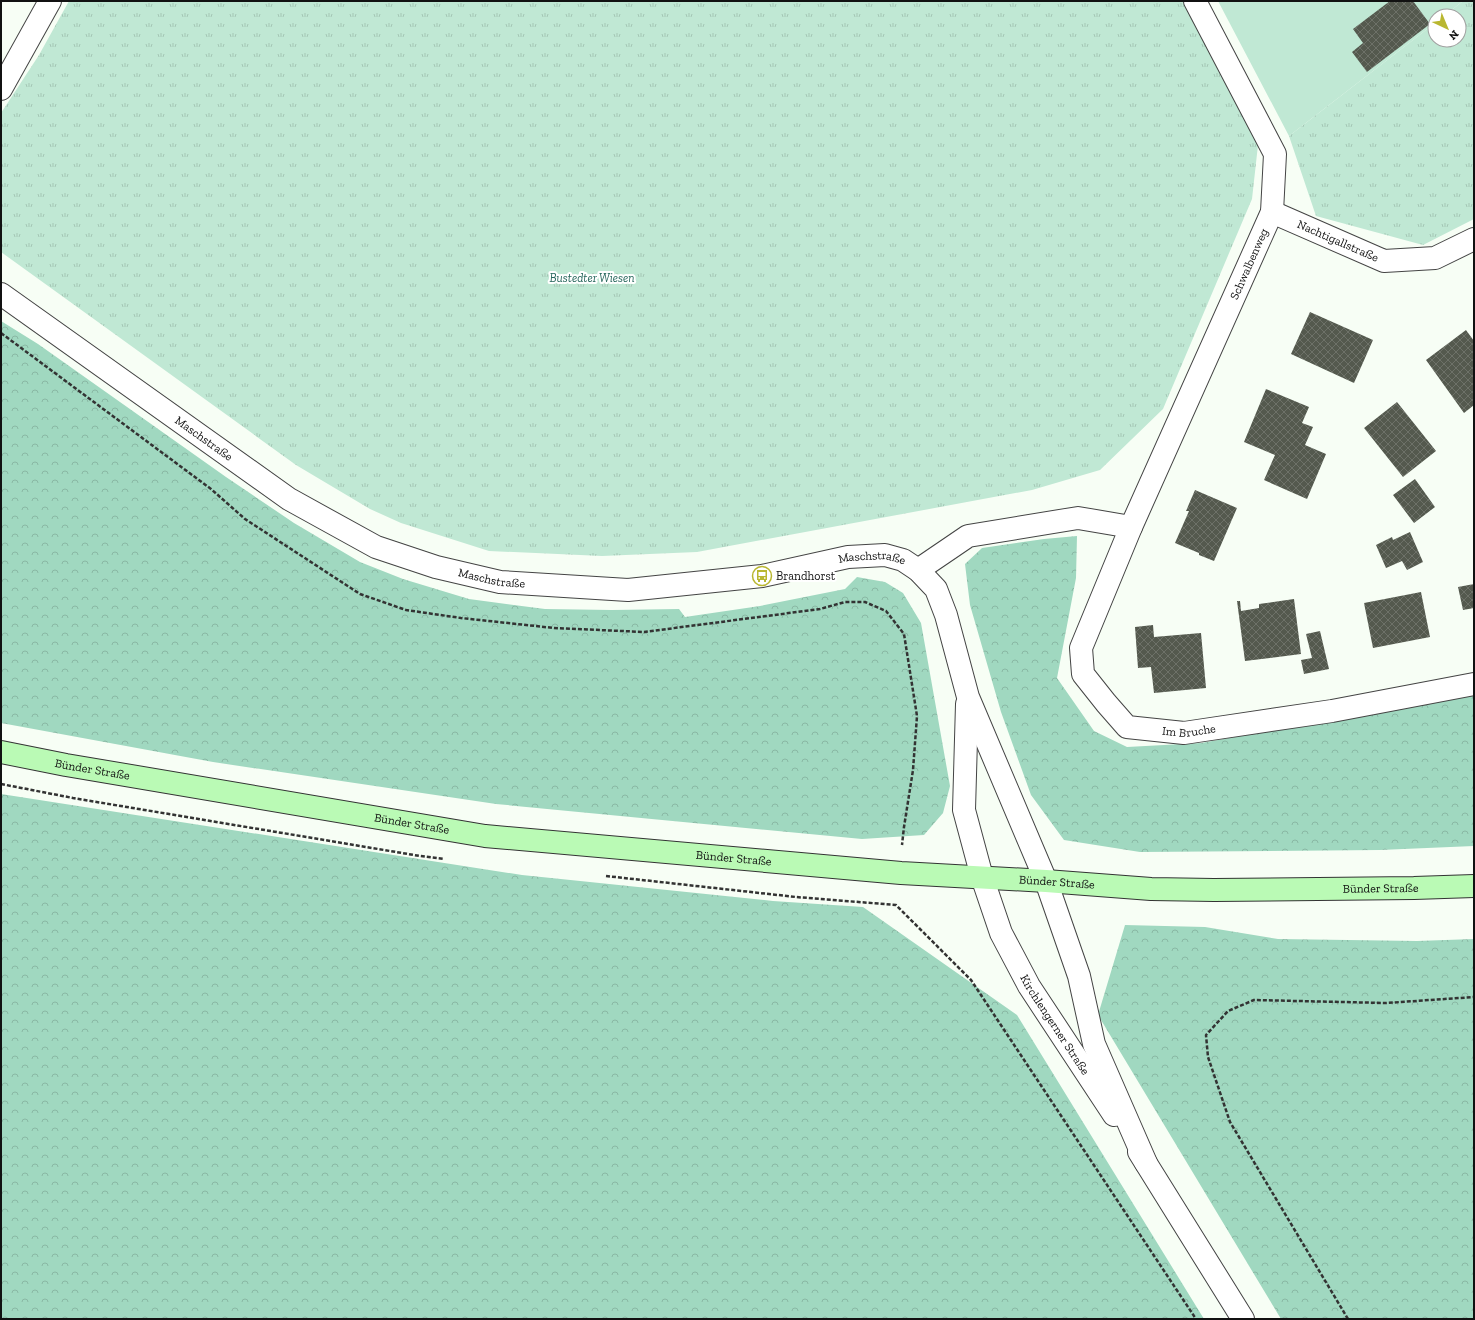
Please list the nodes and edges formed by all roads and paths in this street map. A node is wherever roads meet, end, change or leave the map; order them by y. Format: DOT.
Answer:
graph roads {
  1 [pos="50,1"];
  2 [pos="1195,1"];
  3 [pos="1,89"];
  4 [pos="1272,212"];
  5 [pos="1474,239"];
  6 [pos="1,294"];
  7 [pos="1131,526"];
  8 [pos="918,570"];
  9 [pos="1474,684"];
  10 [pos="968,697"];
  11 [pos="1,752"];
  12 [pos="982,877"];
  13 [pos="1046,881"];
  14 [pos="1474,886"];
  15 [pos="896,905"];
  16 [pos="1474,997"];
  17 [pos="1146,1164"];
  18 [pos="1196,1319"];
  19 [pos="1243,1319"];
  20 [pos="1348,1319"];
  1 -- 3 [label="street"];
  2 -- 4 [label="street, Schwalbenweg"];
  4 -- 5 [label="street, Nachtigallstraße"];
  4 -- 7 [label="street, Schwalbenweg"];
  6 -- 8 [label="street, Maschstraße"];
  7 -- 8 [label="street"];
  7 -- 9 [label="street, Im Bruche"];
  8 -- 10 [label="street, Maschstraße"];
  10 -- 12 [label="street, Maschstraße"];
  10 -- 13 [label="street, Maschstraße"];
  11 -- 12 [label="main road, Bünder Straße"];
  12 -- 13 [label="main road, Bünder Straße"];
  12 -- 17 [label="street, Kirchlengerner Straße"];
  13 -- 14 [label="main road, Bünder Straße"];
  13 -- 17 [label="street, Kirchlengerner Straße"];
  15 -- 18 [label="path"];
  16 -- 20 [label="path"];
  17 -- 19 [label="street, Kirchlengerner Straße"];
}
